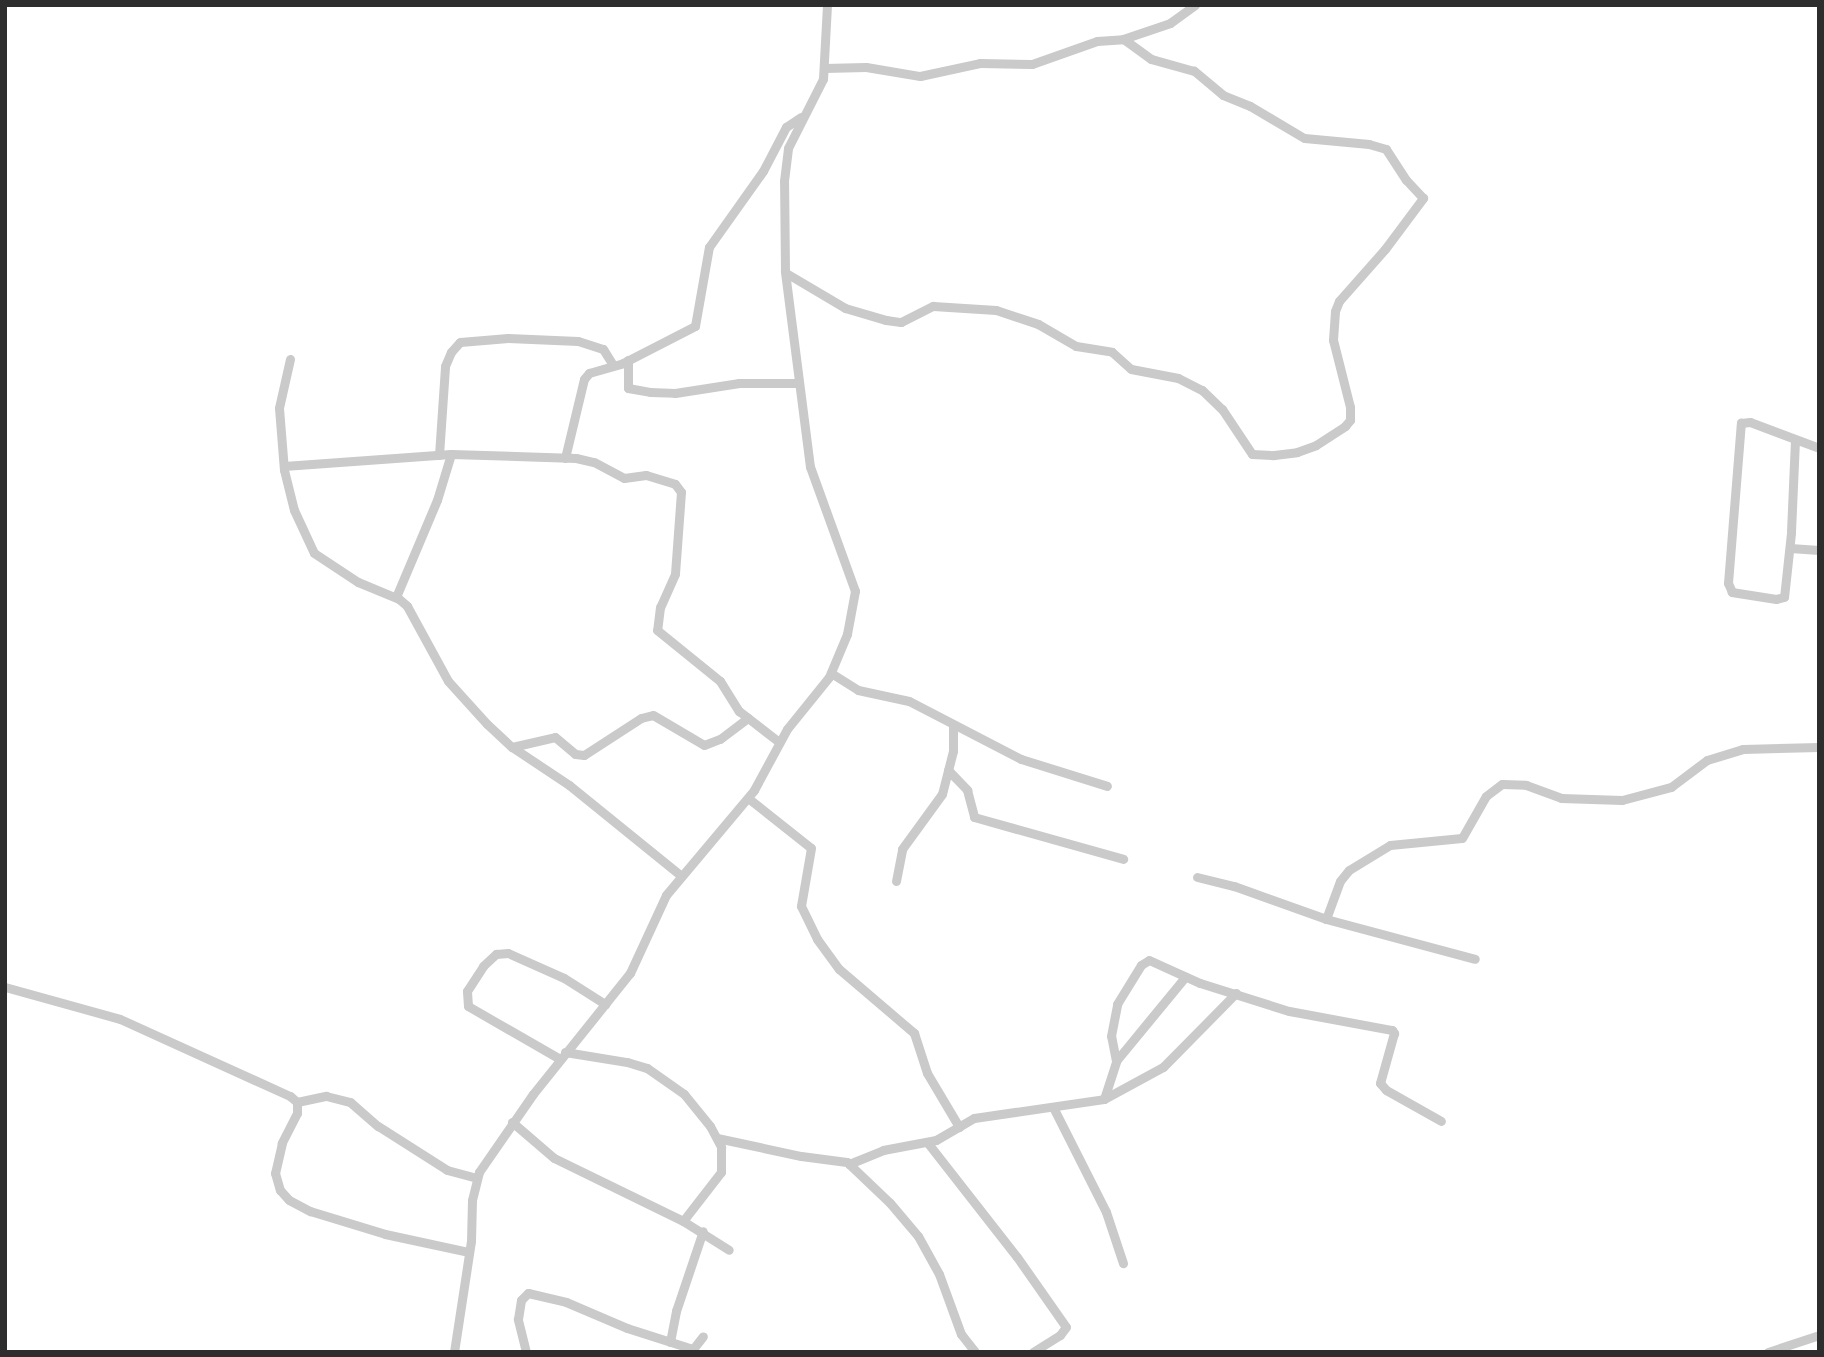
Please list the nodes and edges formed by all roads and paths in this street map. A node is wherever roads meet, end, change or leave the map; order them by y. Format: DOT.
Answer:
graph roads {
  1 [pos="827,5"];
  2 [pos="1195,5"];
  3 [pos="1123,38"];
  4 [pos="824,68"];
  5 [pos="800,117"];
  6 [pos="786,273"];
  7 [pos="290,359"];
  8 [pos="628,360"];
  9 [pos="613,365"];
  10 [pos="799,383"];
  11 [pos="1795,440"];
  12 [pos="1819,447"];
  13 [pos="451,454"];
  14 [pos="439,455"];
  15 [pos="565,458"];
  16 [pos="284,467"];
  17 [pos="1790,548"];
  18 [pos="1819,550"];
  19 [pos="396,597"];
  20 [pos="831,673"];
  21 [pos="748,718"];
  22 [pos="953,725"];
  23 [pos="779,742"];
  24 [pos="512,747"];
  25 [pos="1819,747"];
  26 [pos="948,770"];
  27 [pos="1107,786"];
  28 [pos="748,798"];
  29 [pos="1123,859"];
  30 [pos="680,875"];
  31 [pos="1197,877"];
  32 [pos="896,881"];
  33 [pos="1326,919"];
  34 [pos="1475,960"];
  35 [pos="1185,977"];
  36 [pos="5,987"];
  37 [pos="1236,993"];
  38 [pos="605,1004"];
  39 [pos="563,1056"];
  40 [pos="1116,1062"];
  41 [pos="1104,1099"];
  42 [pos="298,1102"];
  43 [pos="1054,1109"];
  44 [pos="1441,1121"];
  45 [pos="512,1122"];
  46 [pos="959,1127"];
  47 [pos="717,1138"];
  48 [pos="927,1142"];
  49 [pos="849,1164"];
  50 [pos="475,1178"];
  51 [pos="683,1220"];
  52 [pos="703,1231"];
  53 [pos="729,1250"];
  54 [pos="469,1252"];
  55 [pos="1123,1263"];
  56 [pos="1819,1335"];
  57 [pos="703,1336"];
  58 [pos="676,1346"];
  59 [pos="454,1352"];
  60 [pos="526,1352"];
  61 [pos="975,1352"];
  62 [pos="1033,1352"];
  63 [pos="1768,1352"];
  1 -- 4 [label="street"];
  2 -- 3 [label="street"];
  3 -- 4 [label="street"];
  3 -- 6 [label="street"];
  4 -- 5 [label="street"];
  5 -- 6 [label="street"];
  5 -- 8 [label="street"];
  6 -- 10 [label="street"];
  7 -- 16 [label="street"];
  8 -- 9 [label="street"];
  8 -- 10 [label="street"];
  9 -- 14 [label="street"];
  9 -- 15 [label="street"];
  10 -- 20 [label="street"];
  11 -- 12 [label="street"];
  11 -- 17 [label="street"];
  11 -- 17 [label="street"];
  13 -- 14 [label="street"];
  13 -- 15 [label="street"];
  13 -- 19 [label="street"];
  14 -- 16 [label="street"];
  15 -- 21 [label="street"];
  16 -- 19 [label="street"];
  17 -- 18 [label="street"];
  19 -- 24 [label="street"];
  20 -- 22 [label="street"];
  20 -- 23 [label="street"];
  21 -- 23 [label="street"];
  21 -- 24 [label="street"];
  22 -- 26 [label="street"];
  22 -- 27 [label="street"];
  23 -- 28 [label="street"];
  24 -- 30 [label="street"];
  25 -- 33 [label="street"];
  26 -- 29 [label="street"];
  26 -- 32 [label="street"];
  28 -- 30 [label="street"];
  28 -- 46 [label="street"];
  30 -- 38 [label="street"];
  31 -- 33 [label="street"];
  33 -- 34 [label="street"];
  35 -- 37 [label="street"];
  35 -- 40 [label="street"];
  35 -- 40 [label="street"];
  36 -- 42 [label="street"];
  37 -- 41 [label="street"];
  37 -- 44 [label="street"];
  38 -- 39 [label="street"];
  38 -- 39 [label="street"];
  39 -- 45 [label="street"];
  39 -- 47 [label="street"];
  40 -- 41 [label="street"];
  41 -- 43 [label="street"];
  42 -- 50 [label="street"];
  42 -- 54 [label="street"];
  43 -- 46 [label="street"];
  43 -- 55 [label="street"];
  45 -- 50 [label="street"];
  45 -- 51 [label="street"];
  46 -- 48 [label="street"];
  47 -- 49 [label="street"];
  47 -- 51 [label="street"];
  48 -- 49 [label="street"];
  48 -- 62 [label="street"];
  49 -- 61 [label="street"];
  50 -- 54 [label="street"];
  51 -- 52 [label="street"];
  52 -- 53 [label="street"];
  52 -- 58 [label="street"];
  54 -- 59 [label="street"];
  56 -- 63 [label="street"];
  57 -- 58 [label="street"];
  58 -- 60 [label="street"];
}
